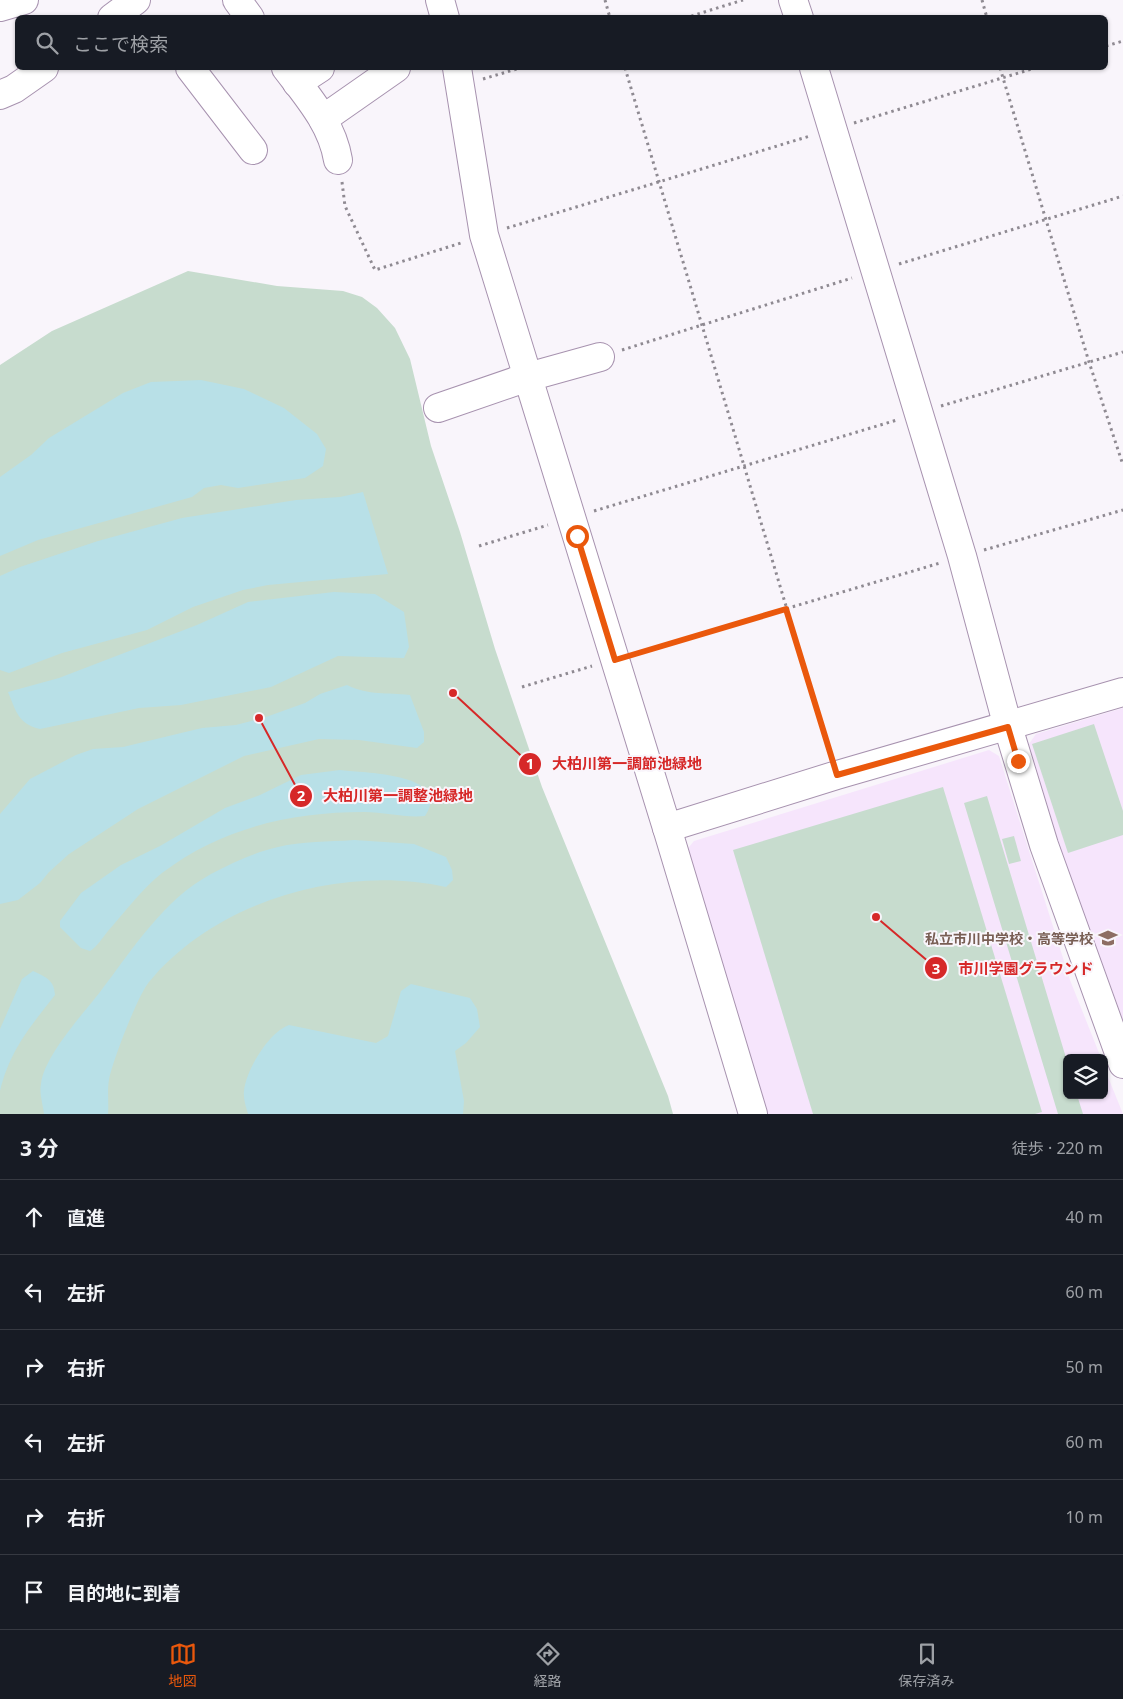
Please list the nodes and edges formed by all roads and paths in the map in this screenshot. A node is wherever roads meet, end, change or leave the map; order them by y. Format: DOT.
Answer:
graph roads {
  1 [pos="24,0"];
  2 [pos="138,0"];
  3 [pos="237,0"];
  4 [pos="440,0"];
  5 [pos="605,0"];
  6 [pos="742,0"];
  7 [pos="794,0"];
  8 [pos="982,0"];
  9 [pos="0,7"];
  10 [pos="116,15"];
  11 [pos="150,15"];
  12 [pos="248,15"];
  13 [pos="444,15"];
  14 [pos="609,15"];
  15 [pos="694,15"];
  16 [pos="798,15"];
  17 [pos="986,15"];
  18 [pos="1123,41"];
  19 [pos="1108,45"];
  20 [pos="41,70"];
  21 [pos="192,70"];
  22 [pos="312,70"];
  23 [pos="393,70"];
  24 [pos="505,70"];
  25 [pos="626,70"];
  26 [pos="815,70"];
  27 [pos="1001,70"];
  28 [pos="1028,70"];
  29 [pos="292,75"];
  30 [pos="459,76"];
  31 [pos="1003,77"];
  32 [pos="0,95"];
  33 [pos="323,119"];
  34 [pos="833,129"];
  35 [pos="253,150"];
  36 [pos="338,160"];
  37 [pos="659,182"];
  38 [pos="484,235"];
  39 [pos="1123,352"];
  40 [pos="600,357"];
  41 [pos="1089,362"];
  42 [pos="528,377"];
  43 [pos="438,408"];
  44 [pos="919,413"];
  45 [pos="1123,465"];
  46 [pos="744,466"];
  47 [pos="1123,510"];
  48 [pos="571,518"];
  49 [pos="479,546"];
  50 [pos="962,556"];
  51 [pos="786,609"];
  52 [pos="615,660"];
  53 [pos="522,687"];
  54 [pos="1123,692"];
  55 [pos="1008,727"];
  56 [pos="837,775"];
  57 [pos="667,828"];
  58 [pos="1123,1064"];
  59 [pos="753,1114"];
  1 -- 9 [label="street"];
  2 -- 10 [label="street"];
  2 -- 11 [label="street"];
  3 -- 12 [label="street"];
  4 -- 13 [label="street"];
  5 -- 14 [label="path"];
  6 -- 15 [label="path"];
  7 -- 16 [label="street"];
  8 -- 17 [label="path"];
  18 -- 19 [label="path"];
  20 -- 32 [label="street"];
  21 -- 35 [label="street"];
  22 -- 29 [label="street"];
  23 -- 33 [label="street"];
  24 -- 30 [label="path"];
  25 -- 37 [label="path"];
  26 -- 34 [label="street"];
  27 -- 31 [label="path"];
  28 -- 31 [label="path"];
  29 -- 33 [label="street"];
  30 -- 38 [label="street"];
  31 -- 34 [label="path"];
  31 -- 41 [label="path"];
  33 -- 36 [label="street"];
  34 -- 37 [label="path"];
  34 -- 44 [label="street"];
  36 -- 38 [label="path"];
  37 -- 38 [label="path"];
  37 -- 46 [label="path"];
  38 -- 42 [label="street"];
  39 -- 41 [label="path"];
  40 -- 42 [label="street"];
  41 -- 44 [label="path"];
  41 -- 45 [label="path"];
  42 -- 43 [label="street"];
  42 -- 48 [label="street"];
  44 -- 46 [label="path"];
  44 -- 50 [label="street"];
  46 -- 48 [label="path"];
  46 -- 51 [label="path"];
  47 -- 50 [label="path"];
  48 -- 49 [label="path"];
  48 -- 52 [label="street"];
  50 -- 51 [label="path"];
  50 -- 55 [label="street"];
  51 -- 52 [label="path"];
  51 -- 56 [label="path"];
  52 -- 53 [label="path"];
  52 -- 57 [label="street"];
  54 -- 55 [label="street"];
  55 -- 56 [label="street"];
  55 -- 58 [label="street"];
  56 -- 57 [label="street"];
  57 -- 59 [label="street"];
}
